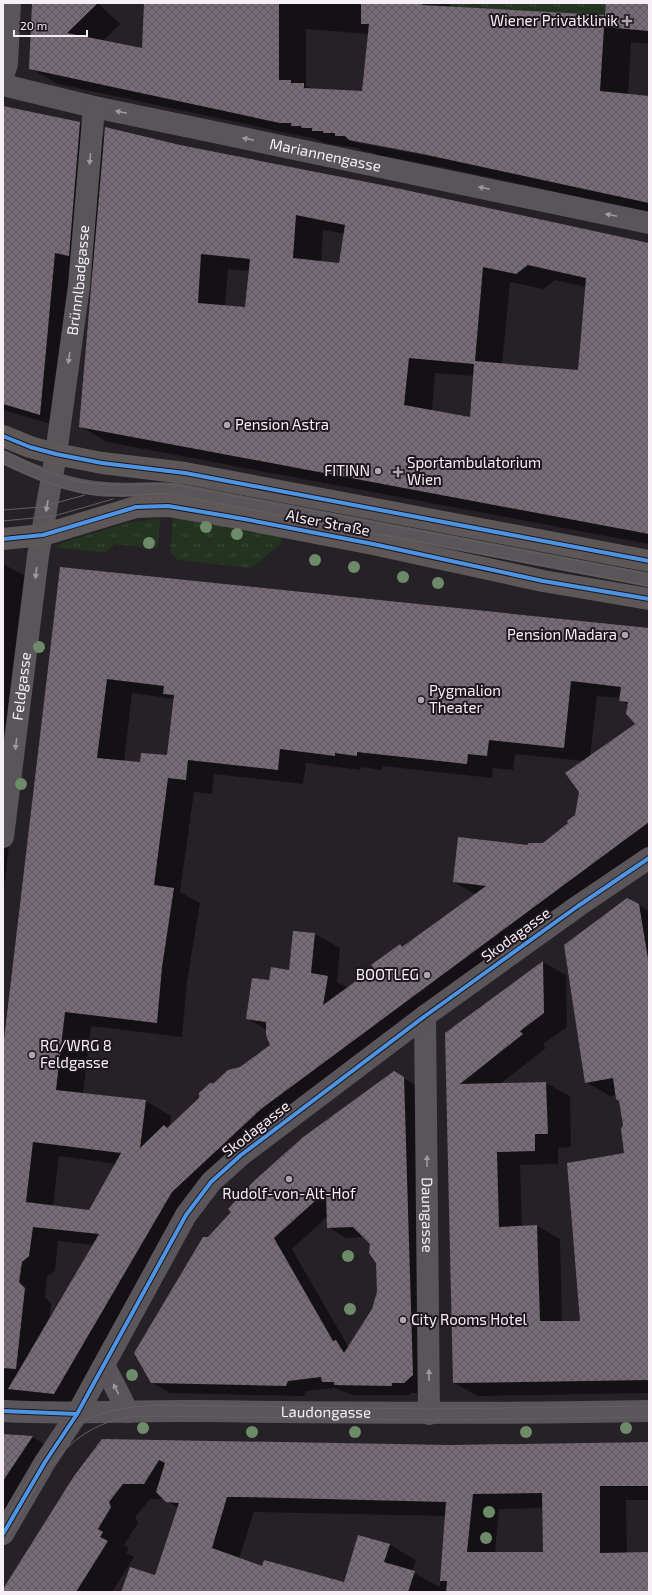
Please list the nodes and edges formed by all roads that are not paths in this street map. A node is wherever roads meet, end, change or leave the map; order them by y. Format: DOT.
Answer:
graph roads {
  1 [pos="10,3"];
  2 [pos="3,76"];
  3 [pos="3,85"];
  4 [pos="94,107"];
  5 [pos="649,223"];
  6 [pos="3,436"];
  7 [pos="56,454"];
  8 [pos="3,457"];
  9 [pos="52,479"];
  10 [pos="43,535"];
  11 [pos="3,539"];
  12 [pos="649,561"];
  13 [pos="647,593"];
  14 [pos="3,837"];
  15 [pos="649,858"];
  16 [pos="425,1016"];
  17 [pos="104,1365"];
  18 [pos="3,1410"];
  19 [pos="649,1411"];
  20 [pos="128,1412"];
  21 [pos="77,1414"];
  22 [pos="429,1414"];
  23 [pos="3,1534"];
  1 -- 2 [label="street"];
  3 -- 4 [label="street, Mariannengasse"];
  5 -- 4 [label="street, Mariannengasse, one-way"];
  4 -- 7 [label="street, Brünnlbadgasse, one-way"];
  6 -- 7 [label="main road, Alser Straße"];
  7 -- 9 [label="street"];
  7 -- 12 [label="main road, Alser Straße"];
  8 -- 9 [label="lane"];
  9 -- 10 [label="street, one-way"];
  9 -- 13 [label="lane"];
  10 -- 11 [label="main road, Alser Straße"];
  10 -- 13 [label="main road, Alser Straße"];
  10 -- 14 [label="street, Feldgasse, one-way"];
  15 -- 16 [label="street, Skodagasse"];
  16 -- 17 [label="street, Skodagasse"];
  22 -- 16 [label="street, Daungasse, one-way"];
  20 -- 17 [label="street, one-way"];
  17 -- 21 [label="street, Skodagasse"];
  18 -- 21 [label="street, Laudongasse"];
  19 -- 22 [label="street, Laudongasse"];
  20 -- 21 [label="street, Laudongasse"];
  20 -- 22 [label="street, Laudongasse"];
  21 -- 23 [label="street, Skodagasse"];
}
